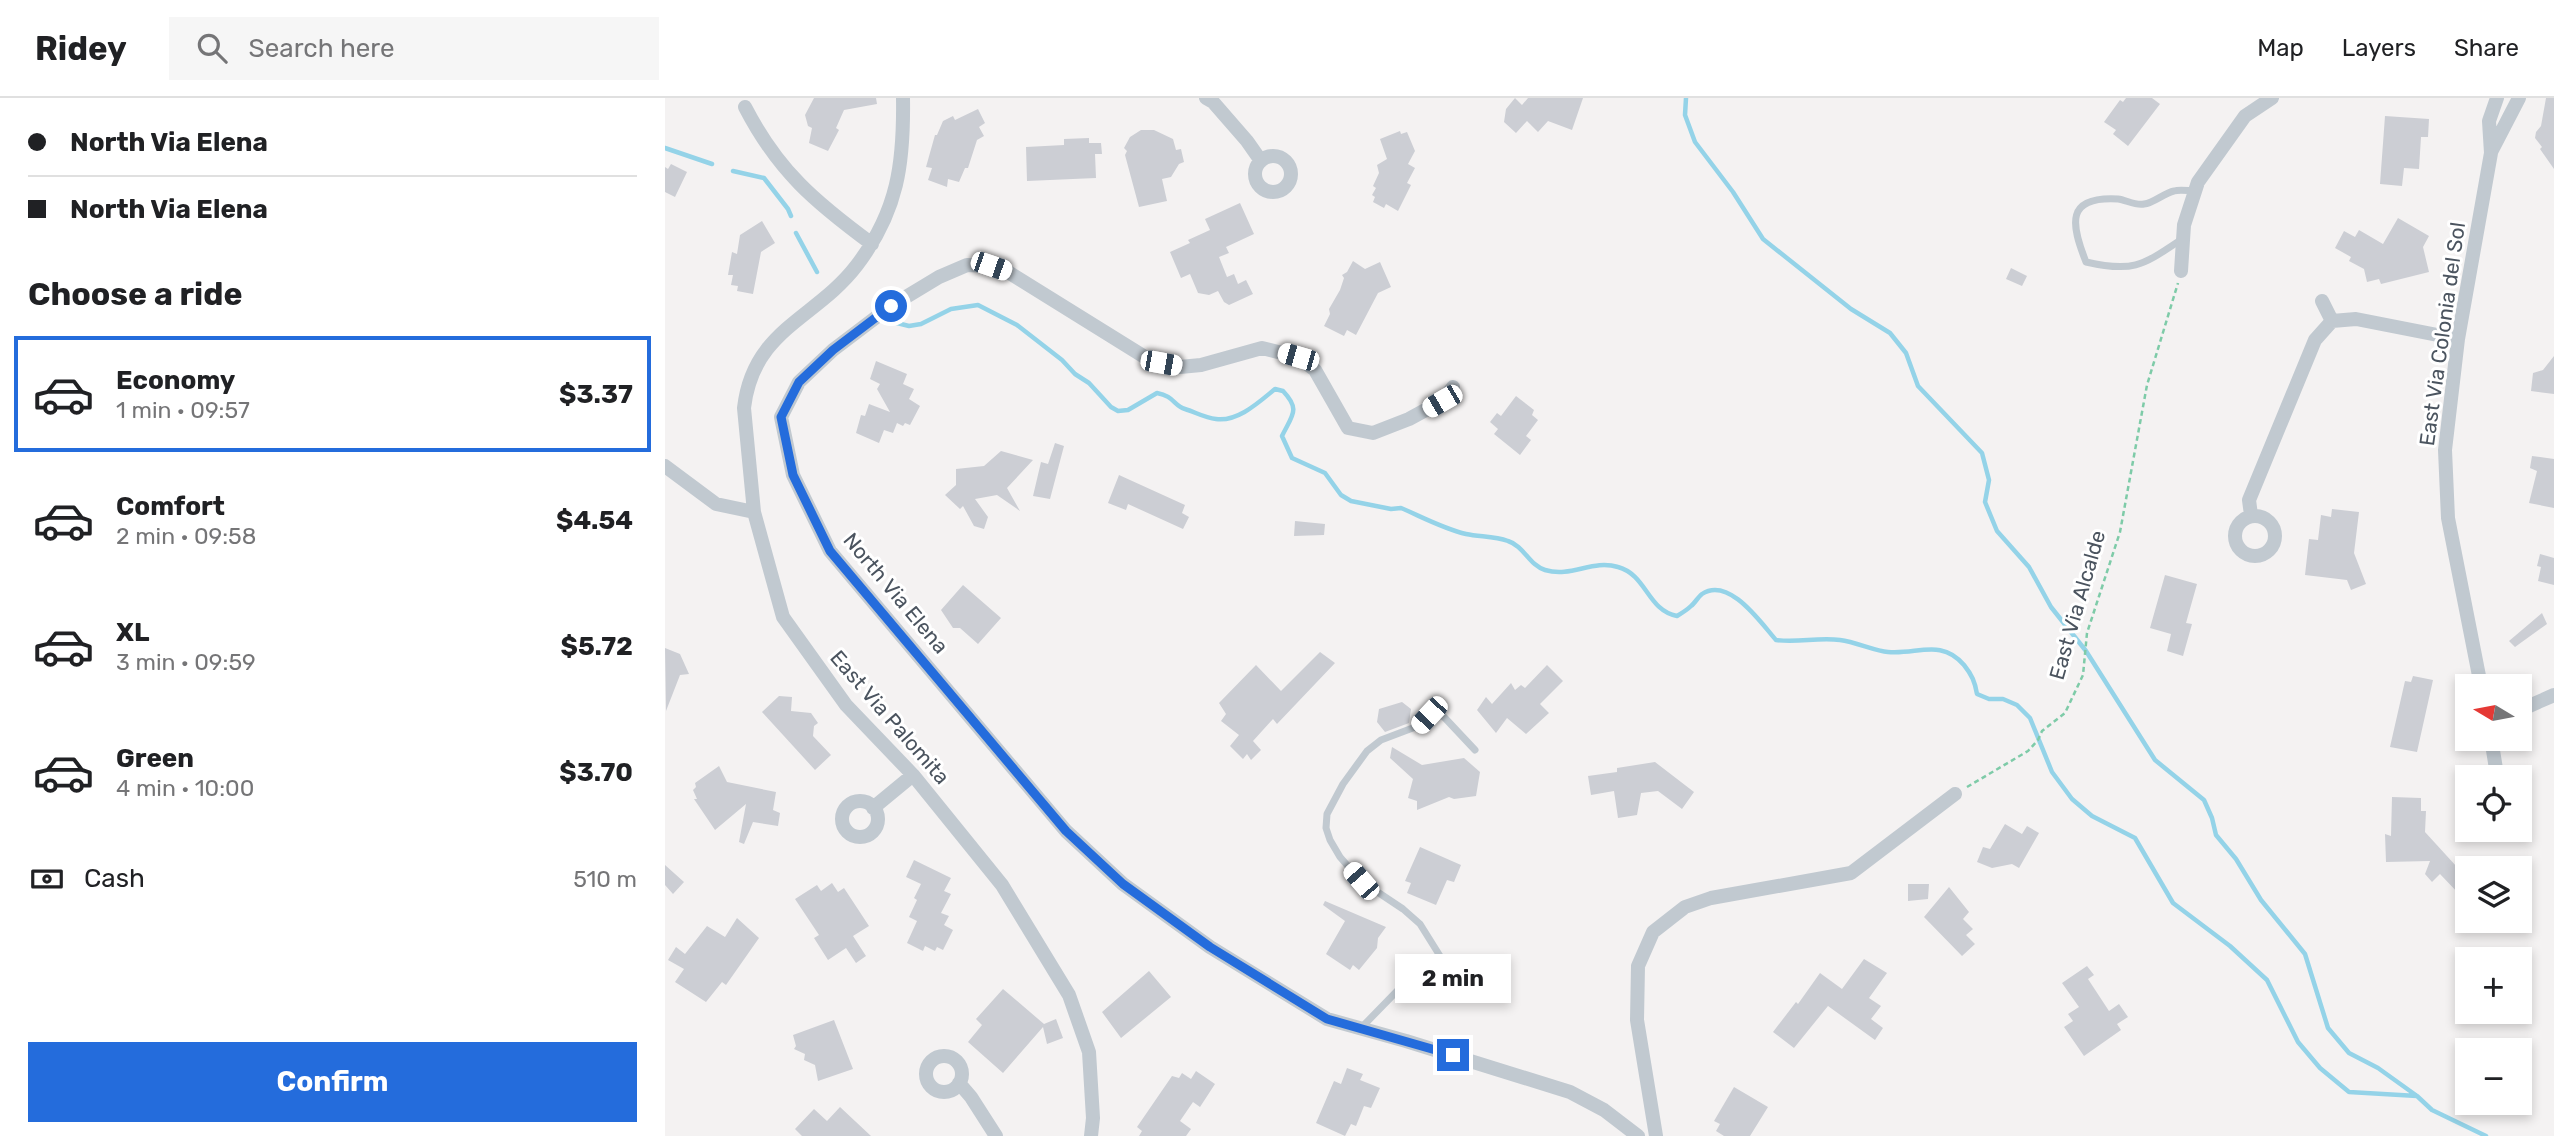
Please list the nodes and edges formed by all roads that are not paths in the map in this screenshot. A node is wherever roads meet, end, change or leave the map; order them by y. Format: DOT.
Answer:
graph roads {
  1 [pos="903,98"];
  2 [pos="1206,98"];
  3 [pos="2497,98"];
  4 [pos="2519,98"];
  5 [pos="2263,100"];
  6 [pos="745,107"];
  7 [pos="2491,153"];
  8 [pos="1261,161"];
  9 [pos="2195,191"];
  10 [pos="2183,238"];
  11 [pos="872,244"];
  12 [pos="2181,271"];
  13 [pos="2322,301"];
  14 [pos="2332,321"];
  15 [pos="2458,339"];
  16 [pos="1453,387"];
  17 [pos="665,466"];
  18 [pos="754,512"];
  19 [pos="2251,515"];
  20 [pos="2479,674"];
  21 [pos="2554,695"];
  22 [pos="2532,705"];
  23 [pos="1475,750"];
  24 [pos="913,775"];
  25 [pos="1955,794"];
  26 [pos="873,807"];
  27 [pos="1361,1028"];
  28 [pos="959,1083"];
  29 [pos="996,1136"];
  30 [pos="1090,1136"];
  31 [pos="1638,1136"];
  32 [pos="1656,1136"];
  1 -- 11 [label="street, East Via Palomita"];
  2 -- 8 [label="street"];
  3 -- 7 [label="street, East Via Colonia del Sol"];
  4 -- 7 [label="street, East Via Colonia del Sol"];
  5 -- 9 [label="street"];
  6 -- 11 [label="street"];
  7 -- 15 [label="street, East Via Colonia del Sol"];
  9 -- 10 [label="street"];
  9 -- 10 [label="lane"];
  10 -- 12 [label="street"];
  11 -- 18 [label="street, East Via Palomita"];
  13 -- 14 [label="street"];
  14 -- 15 [label="street"];
  14 -- 19 [label="street"];
  15 -- 20 [label="street, East Via Colonia del Sol"];
  16 -- 27 [label="street, North Via Elena"];
  17 -- 18 [label="street"];
  18 -- 24 [label="street, East Via Palomita"];
  21 -- 22 [label="street"];
  23 -- 27 [label="lane"];
  24 -- 26 [label="street"];
  24 -- 30 [label="street, East Via Palomita"];
  25 -- 32 [label="street"];
  27 -- 31 [label="street, North Via Elena"];
  28 -- 29 [label="street"];
}
